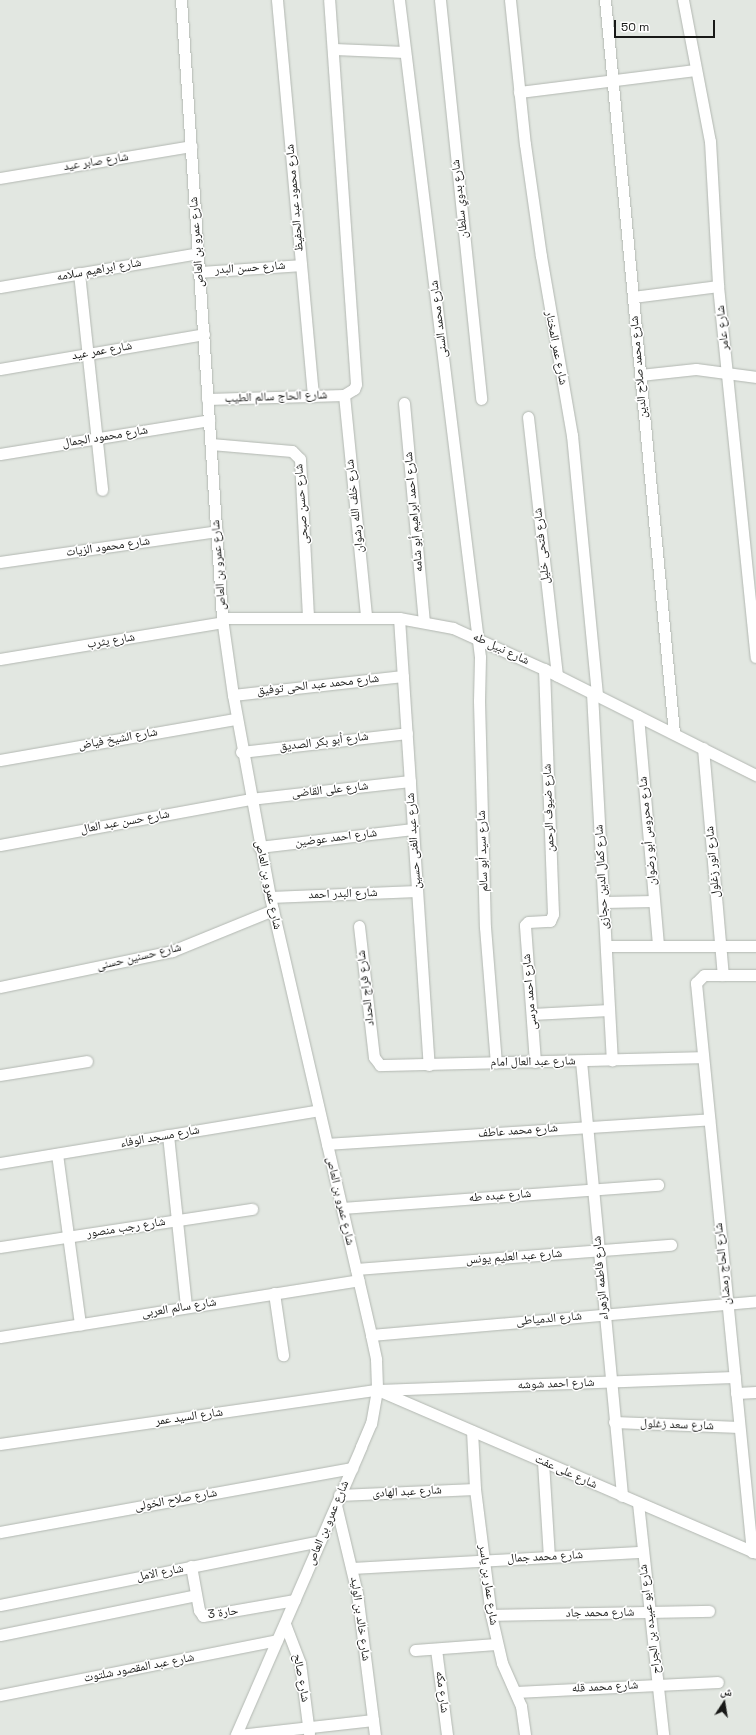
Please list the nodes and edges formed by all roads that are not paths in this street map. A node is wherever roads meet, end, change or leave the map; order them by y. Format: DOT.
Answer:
graph roads {
  1 [pos="181,0"];
  2 [pos="277,0"];
  3 [pos="329,0"];
  4 [pos="399,0"];
  5 [pos="440,0"];
  6 [pos="510,0"];
  7 [pos="605,0"];
  8 [pos="683,0"];
  9 [pos="334,49"];
  10 [pos="405,52"];
  11 [pos="696,70"];
  12 [pos="612,80"];
  13 [pos="519,92"];
  14 [pos="191,146"];
  15 [pos="0,178"];
  16 [pos="198,252"];
  17 [pos="301,265"];
  18 [pos="199,272"];
  19 [pos="79,273"];
  20 [pos="718,286"];
  21 [pos="0,287"];
  22 [pos="633,297"];
  23 [pos="204,334"];
  24 [pos="87,354"];
  25 [pos="0,369"];
  26 [pos="728,373"];
  27 [pos="640,375"];
  28 [pos="756,377"];
  29 [pos="344,395"];
  30 [pos="314,396"];
  31 [pos="207,399"];
  32 [pos="481,399"];
  33 [pos="404,403"];
  34 [pos="528,417"];
  35 [pos="209,420"];
  36 [pos="96,438"];
  37 [pos="211,444"];
  38 [pos="0,454"];
  39 [pos="102,490"];
  40 [pos="217,531"];
  41 [pos="0,562"];
  42 [pos="366,616"];
  43 [pos="308,617"];
  44 [pos="399,618"];
  45 [pos="223,620"];
  46 [pos="424,621"];
  47 [pos="478,638"];
  48 [pos="756,657"];
  49 [pos="0,659"];
  50 [pos="544,669"];
  51 [pos="557,675"];
  52 [pos="403,676"];
  53 [pos="595,694"];
  54 [pos="232,695"];
  55 [pos="638,716"];
  56 [pos="236,719"];
  57 [pos="407,733"];
  58 [pos="674,733"];
  59 [pos="704,748"];
  60 [pos="242,752"];
  61 [pos="0,760"];
  62 [pos="756,775"];
  63 [pos="410,781"];
  64 [pos="250,799"];
  65 [pos="413,829"];
  66 [pos="0,845"];
  67 [pos="259,847"];
  68 [pos="417,891"];
  69 [pos="270,896"];
  70 [pos="654,901"];
  71 [pos="604,902"];
  72 [pos="273,910"];
  73 [pos="526,924"];
  74 [pos="359,926"];
  75 [pos="606,946"];
  76 [pos="658,946"];
  77 [pos="720,946"];
  78 [pos="756,946"];
  79 [pos="722,975"];
  80 [pos="756,975"];
  81 [pos="0,987"];
  82 [pos="609,1010"];
  83 [pos="532,1014"];
  84 [pos="373,1049"];
  85 [pos="703,1057"];
  86 [pos="612,1060"];
  87 [pos="87,1061"];
  88 [pos="580,1061"];
  89 [pos="535,1062"];
  90 [pos="496,1063"];
  91 [pos="429,1065"];
  92 [pos="0,1075"];
  93 [pos="319,1110"];
  94 [pos="709,1119"];
  95 [pos="586,1127"];
  96 [pos="168,1135"];
  97 [pos="327,1144"];
  98 [pos="56,1154"];
  99 [pos="0,1164"];
  100 [pos="658,1185"];
  101 [pos="592,1189"];
  102 [pos="342,1208"];
  103 [pos="252,1209"];
  104 [pos="177,1220"];
  105 [pos="68,1237"];
  106 [pos="671,1245"];
  107 [pos="0,1247"];
  108 [pos="598,1251"];
  109 [pos="357,1274"];
  110 [pos="274,1294"];
  111 [pos="756,1301"];
  112 [pos="727,1303"];
  113 [pos="186,1307"];
  114 [pos="604,1314"];
  115 [pos="80,1324"];
  116 [pos="372,1335"];
  117 [pos="0,1337"];
  118 [pos="283,1355"];
  119 [pos="735,1377"];
  120 [pos="610,1382"];
  121 [pos="377,1390"];
  122 [pos="756,1392"];
  123 [pos="736,1393"];
  124 [pos="614,1422"];
  125 [pos="739,1427"];
  126 [pos="472,1431"];
  127 [pos="0,1444"];
  128 [pos="543,1462"];
  129 [pos="352,1468"];
  130 [pos="475,1489"];
  131 [pos="622,1496"];
  132 [pos="338,1500"];
  133 [pos="638,1503"];
  134 [pos="0,1532"];
  135 [pos="320,1541"];
  136 [pos="642,1552"];
  137 [pos="754,1552"];
  138 [pos="549,1557"];
  139 [pos="484,1560"];
  140 [pos="191,1566"];
  141 [pos="353,1568"];
  142 [pos="196,1595"];
  143 [pos="295,1600"];
  144 [pos="0,1605"];
  145 [pos="709,1611"];
  146 [pos="649,1612"];
  147 [pos="490,1615"];
  148 [pos="285,1624"];
  149 [pos="0,1635"];
  150 [pos="277,1640"];
  151 [pos="496,1644"];
  152 [pos="436,1649"];
  153 [pos="415,1650"];
  154 [pos="718,1682"];
  155 [pos="657,1685"];
  156 [pos="516,1692"];
  157 [pos="0,1695"];
  158 [pos="374,1720"];
  159 [pos="309,1731"];
  160 [pos="238,1735"];
  161 [pos="375,1735"];
  162 [pos="447,1735"];
  163 [pos="525,1735"];
  164 [pos="663,1735"];
  1 -- 14 [label="street, شارع عمرو بن العاص"];
  2 -- 17 [label="street, شارع محمود عبد الحفيظ"];
  3 -- 9 [label="street"];
  4 -- 10 [label="street, شارع محمد السنى"];
  5 -- 32 [label="street, شارع بدوي سلطان"];
  6 -- 13 [label="street, شارع عمر المختار"];
  7 -- 12 [label="street, شارع محمد صلاح الدين"];
  8 -- 11 [label="street, شارع عامر"];
  9 -- 10 [label="street"];
  9 -- 29 [label="street"];
  10 -- 47 [label="street, شارع محمد السنى"];
  11 -- 12 [label="street"];
  11 -- 20 [label="street, شارع عامر"];
  12 -- 13 [label="street"];
  12 -- 22 [label="street, شارع محمد صلاح الدين"];
  13 -- 53 [label="street, شارع عمر المختار"];
  14 -- 15 [label="street, شارع صابر عيد"];
  14 -- 16 [label="street, شارع عمرو بن العاص"];
  16 -- 18 [label="street, شارع عمرو بن العاص"];
  16 -- 19 [label="street, شارع ابراهيم سلامه"];
  17 -- 18 [label="street, شارع حسن البدر"];
  17 -- 30 [label="street, شارع محمود عبد الحفيظ"];
  18 -- 23 [label="street, شارع عمرو بن العاص"];
  19 -- 21 [label="street, شارع ابراهيم سلامه"];
  19 -- 24 [label="street"];
  20 -- 22 [label="street"];
  20 -- 26 [label="street, شارع عامر"];
  22 -- 27 [label="street, شارع محمد صلاح الدين"];
  23 -- 24 [label="street, شارع عمر عيد"];
  23 -- 31 [label="street, شارع عمرو بن العاص"];
  24 -- 25 [label="street, شارع عمر عيد"];
  24 -- 36 [label="street"];
  26 -- 27 [label="street"];
  26 -- 28 [label="street"];
  26 -- 48 [label="street, شارع عامر"];
  27 -- 58 [label="street, شارع محمد صلاح الدين"];
  29 -- 30 [label="street, شارع الحاج سالم الطيب"];
  29 -- 42 [label="street, شارع خلف الله رشوان"];
  30 -- 31 [label="street, شارع الحاج سالم الطيب"];
  31 -- 35 [label="street, شارع عمرو بن العاص"];
  33 -- 46 [label="street, شارع احمد ابراهيم أبو شامه"];
  34 -- 51 [label="street, شارع فتحى خليل"];
  35 -- 36 [label="street, شارع محمود الجمال"];
  35 -- 37 [label="street, شارع عمرو بن العاص"];
  36 -- 38 [label="street, شارع محمود الجمال"];
  36 -- 39 [label="street"];
  37 -- 40 [label="street, شارع عمرو بن العاص"];
  37 -- 43 [label="street, شارع حسن صبحى"];
  40 -- 41 [label="street, شارع محمود الزيات"];
  40 -- 45 [label="street, شارع عمرو بن العاص"];
  42 -- 43 [label="street, شارع نبيل طه"];
  42 -- 44 [label="street, شارع نبيل طه"];
  43 -- 45 [label="street, شارع نبيل طه"];
  44 -- 46 [label="street, شارع نبيل طه"];
  44 -- 52 [label="street, شارع عبد الغنى حسين"];
  45 -- 49 [label="street, شارع يثرب"];
  45 -- 54 [label="street, شارع عمرو بن العاص"];
  46 -- 47 [label="street, شارع نبيل طه"];
  47 -- 50 [label="street, شارع نبيل طه"];
  47 -- 90 [label="street, شارع سيد أبو سالم"];
  50 -- 51 [label="street, شارع نبيل طه"];
  50 -- 73 [label="street, شارع ضيوف الرحمن"];
  51 -- 53 [label="street, شارع نبيل طه"];
  52 -- 54 [label="street, شارع محمد عبد الحى توفيق"];
  52 -- 57 [label="street, شارع عبد الغنى حسين"];
  53 -- 55 [label="street, شارع نبيل طه"];
  53 -- 71 [label="street, شارع كمال الدين حجازى"];
  54 -- 56 [label="street, شارع عمرو بن العاص"];
  55 -- 58 [label="street, شارع نبيل طه"];
  55 -- 70 [label="street, شارع محروس أبو رضوان"];
  56 -- 60 [label="street, شارع عمرو بن العاص"];
  56 -- 61 [label="street, شارع الشيخ فياض"];
  57 -- 60 [label="street, شارع أبو بكر الصديق"];
  57 -- 63 [label="street, شارع عبد الغنى حسين"];
  58 -- 59 [label="street, شارع نبيل طه"];
  59 -- 62 [label="street, شارع نبيل طه"];
  59 -- 77 [label="street, شارع انور زغلول"];
  60 -- 64 [label="street, شارع عمرو بن العاص"];
  63 -- 64 [label="street, شارع على القاضى"];
  63 -- 65 [label="street, شارع عبد الغنى حسين"];
  64 -- 66 [label="street, شارع حسن عبد العال"];
  64 -- 67 [label="street, شارع عمرو بن العاص"];
  65 -- 67 [label="street, شارع احمد عوضين"];
  65 -- 68 [label="street, شارع عبد الغنى حسين"];
  67 -- 69 [label="street, شارع عمرو بن العاص"];
  68 -- 69 [label="street, شارع البدر احمد"];
  68 -- 91 [label="street, شارع عبد الغنى حسين"];
  69 -- 72 [label="street, شارع عمرو بن العاص"];
  70 -- 71 [label="street"];
  70 -- 76 [label="street, شارع محروس أبو رضوان"];
  71 -- 75 [label="street, شارع كمال الدين حجازى"];
  72 -- 81 [label="street, شارع حسنين حسنى"];
  72 -- 93 [label="street, شارع عمرو بن العاص"];
  73 -- 83 [label="street, شارع احمد مرسى"];
  74 -- 84 [label="street, شارع فراج الحداد"];
  75 -- 76 [label="street"];
  75 -- 82 [label="street, شارع كمال الدين حجازى"];
  76 -- 77 [label="street"];
  77 -- 78 [label="street"];
  77 -- 79 [label="street, شارع انور زغلول"];
  79 -- 80 [label="street"];
  79 -- 85 [label="street, شارع الحاج رمضان"];
  82 -- 83 [label="street"];
  82 -- 86 [label="street, شارع كمال الدين حجازى"];
  83 -- 89 [label="street, شارع احمد مرسى"];
  84 -- 91 [label="street, شارع عبد العال امام"];
  85 -- 86 [label="street, شارع عبد العال امام"];
  85 -- 94 [label="street, شارع الحاج رمضان"];
  86 -- 88 [label="street, شارع عبد العال امام"];
  87 -- 92 [label="street"];
  88 -- 89 [label="street, شارع عبد العال امام"];
  88 -- 95 [label="street, شارع فاطمه الزهراء"];
  89 -- 90 [label="street, شارع عبد العال امام"];
  90 -- 91 [label="street, شارع عبد العال امام"];
  93 -- 96 [label="street, شارع مسجد الوفاء"];
  93 -- 97 [label="street, شارع عمرو بن العاص"];
  94 -- 95 [label="street, شارع محمد عاطف"];
  94 -- 112 [label="street, شارع الحاج رمضان"];
  95 -- 97 [label="street, شارع محمد عاطف"];
  95 -- 101 [label="street, شارع فاطمه الزهراء"];
  96 -- 98 [label="street, شارع مسجد الوفاء"];
  96 -- 104 [label="street"];
  97 -- 102 [label="street, شارع عمرو بن العاص"];
  98 -- 99 [label="street, شارع مسجد الوفاء"];
  98 -- 105 [label="street"];
  100 -- 101 [label="street, شارع عبده طه"];
  101 -- 102 [label="street, شارع عبده طه"];
  101 -- 108 [label="street, شارع فاطمه الزهراء"];
  102 -- 109 [label="street, شارع عمرو بن العاص"];
  103 -- 104 [label="street, شارع رجب منصور"];
  104 -- 105 [label="street, شارع رجب منصور"];
  104 -- 113 [label="street"];
  105 -- 107 [label="street, شارع رجب منصور"];
  105 -- 115 [label="street"];
  106 -- 108 [label="street, شارع عبد العليم يونس"];
  108 -- 109 [label="street, شارع عبد العليم يونس"];
  108 -- 114 [label="street, شارع فاطمه الزهراء"];
  109 -- 110 [label="street, شارع سالم العربى"];
  109 -- 116 [label="street, شارع عمرو بن العاص"];
  110 -- 113 [label="street, شارع سالم العربى"];
  110 -- 118 [label="street"];
  111 -- 112 [label="street, شارع الدمياطى"];
  112 -- 114 [label="street, شارع الدمياطى"];
  112 -- 119 [label="street, شارع الحاج رمضان"];
  113 -- 115 [label="street, شارع سالم العربى"];
  114 -- 116 [label="street, شارع الدمياطى"];
  114 -- 120 [label="street, شارع فاطمه الزهراء"];
  115 -- 117 [label="street, شارع سالم العربى"];
  116 -- 121 [label="street, شارع عمرو بن العاص"];
  119 -- 120 [label="street, شارع احمد شوشه"];
  119 -- 123 [label="street, شارع الحاج رمضان"];
  120 -- 121 [label="street, شارع احمد شوشه"];
  120 -- 124 [label="street, شارع فاطمه الزهراء"];
  121 -- 126 [label="street, شارع على عفت"];
  121 -- 127 [label="street, شارع السيد عمر"];
  121 -- 129 [label="street, شارع عمرو بن العاص"];
  122 -- 123 [label="street"];
  123 -- 125 [label="street, شارع الحاج رمضان"];
  124 -- 125 [label="street, شارع سعد زغلول"];
  124 -- 131 [label="street, شارع فاطمه الزهراء"];
  125 -- 137 [label="street, شارع الحاج رمضان"];
  126 -- 128 [label="street, شارع على عفت"];
  126 -- 130 [label="street, شارع عمار بن ياسر"];
  128 -- 131 [label="street, شارع على عفت"];
  128 -- 138 [label="street"];
  129 -- 132 [label="street, شارع عمرو بن العاص"];
  129 -- 134 [label="street, شارع صلاح الخولى"];
  130 -- 132 [label="street, شارع عبد الهادى"];
  130 -- 139 [label="street, شارع عمار بن ياسر"];
  131 -- 133 [label="street, شارع على عفت"];
  132 -- 135 [label="street, شارع عمرو بن العاص"];
  132 -- 141 [label="street, شارع خالد بن الوليد"];
  133 -- 136 [label="street, شارع ابو عبيده بن الجراح"];
  133 -- 137 [label="street, شارع على عفت"];
  135 -- 140 [label="street, شارع الامل"];
  135 -- 143 [label="street, شارع عمرو بن العاص"];
  136 -- 138 [label="street, شارع محمد جمال"];
  136 -- 146 [label="street, شارع ابو عبيده بن الجراح"];
  138 -- 139 [label="street, شارع محمد جمال"];
  139 -- 141 [label="street, شارع محمد جمال"];
  139 -- 147 [label="street, شارع عمار بن ياسر"];
  140 -- 142 [label="street, حارة 3"];
  140 -- 144 [label="street, شارع الامل"];
  141 -- 158 [label="street, شارع خالد بن الوليد"];
  142 -- 143 [label="street, حارة 3"];
  142 -- 149 [label="street"];
  143 -- 148 [label="street, شارع عمرو بن العاص"];
  145 -- 146 [label="street, شارع محمد جاد"];
  146 -- 147 [label="street, شارع محمد جاد"];
  146 -- 155 [label="street, شارع ابو عبيده بن الجراح"];
  147 -- 151 [label="street, شارع عمار بن ياسر"];
  148 -- 150 [label="street, شارع عمرو بن العاص"];
  148 -- 159 [label="street, شارع صالح"];
  150 -- 157 [label="street, شارع عبد المقصود شلتوت"];
  150 -- 160 [label="street, شارع عمرو بن العاص"];
  151 -- 152 [label="street"];
  151 -- 156 [label="street, شارع عمار بن ياسر"];
  152 -- 153 [label="street"];
  152 -- 162 [label="street, شارع مكه"];
  154 -- 155 [label="street, شارع محمد قله"];
  155 -- 156 [label="street, شارع محمد قله"];
  155 -- 164 [label="street, شارع ابو عبيده بن الجراح"];
  156 -- 163 [label="street, شارع عمار بن ياسر"];
  158 -- 159 [label="street"];
  158 -- 161 [label="street, شارع خالد بن الوليد"];
  159 -- 160 [label="street"];
}
